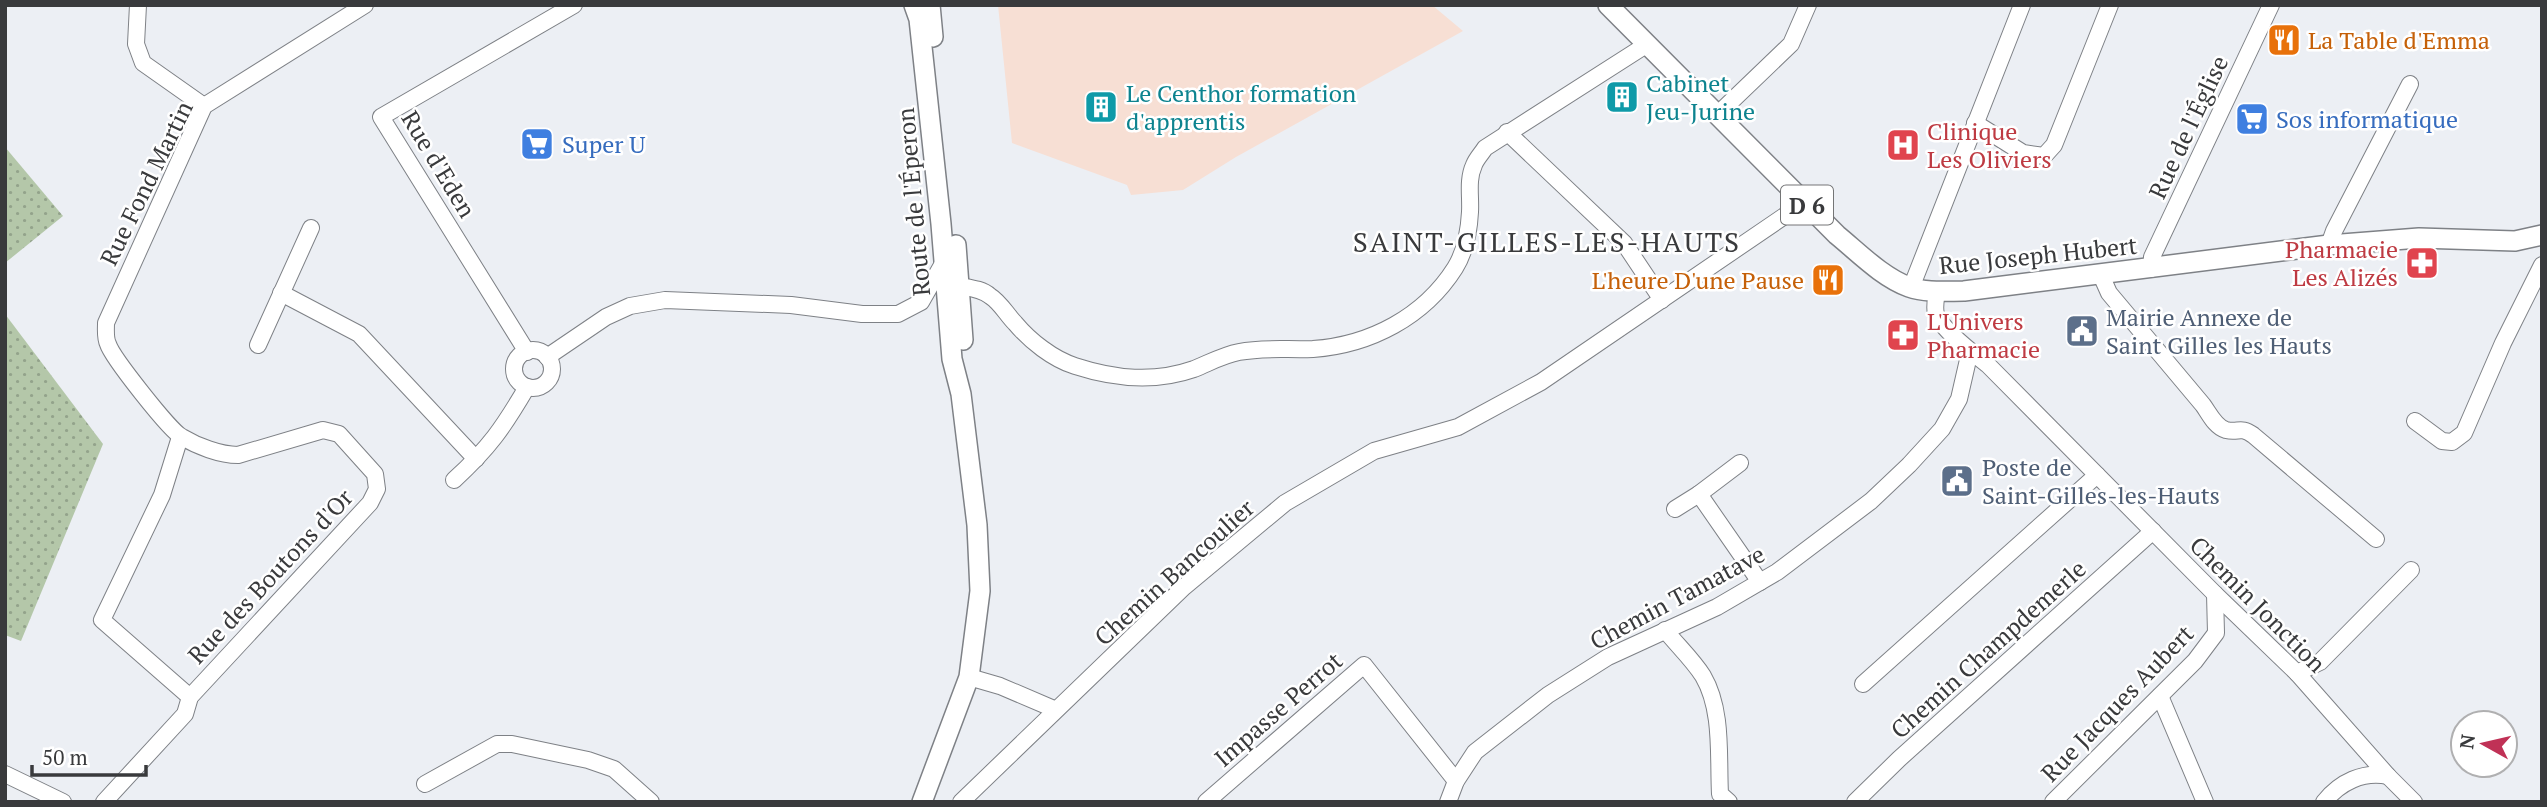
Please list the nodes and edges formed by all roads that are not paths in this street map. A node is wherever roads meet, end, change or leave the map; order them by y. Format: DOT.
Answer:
graph roads {
  1 [pos="138,5"];
  2 [pos="365,5"];
  3 [pos="574,5"];
  4 [pos="914,5"];
  5 [pos="930,5"];
  6 [pos="1608,5"];
  7 [pos="1808,5"];
  8 [pos="2022,5"];
  9 [pos="2110,5"];
  10 [pos="2271,5"];
  11 [pos="1646,44"];
  12 [pos="2410,84"];
  13 [pos="204,106"];
  14 [pos="1717,115"];
  15 [pos="1975,124"];
  16 [pos="1507,132"];
  17 [pos="1805,202"];
  18 [pos="942,224"];
  19 [pos="311,228"];
  20 [pos="2542,235"];
  21 [pos="2329,245"];
  22 [pos="944,260"];
  23 [pos="2542,265"];
  24 [pos="2151,269"];
  25 [pos="2102,275"];
  26 [pos="960,286"];
  27 [pos="1911,288"];
  28 [pos="1937,291"];
  29 [pos="281,293"];
  30 [pos="1662,300"];
  31 [pos="257,345"];
  32 [pos="1970,351"];
  33 [pos="527,352"];
  34 [pos="547,357"];
  35 [pos="527,387"];
  36 [pos="961,394"];
  37 [pos="2414,421"];
  38 [pos="180,437"];
  39 [pos="476,459"];
  40 [pos="1740,463"];
  41 [pos="2097,475"];
  42 [pos="454,480"];
  43 [pos="1699,494"];
  44 [pos="1675,509"];
  45 [pos="2153,531"];
  46 [pos="2376,539"];
  47 [pos="2411,570"];
  48 [pos="1760,582"];
  49 [pos="2215,594"];
  50 [pos="1665,630"];
  51 [pos="2297,673"];
  52 [pos="969,677"];
  53 [pos="1863,684"];
  54 [pos="2160,696"];
  55 [pos="190,697"];
  56 [pos="1054,709"];
  57 [pos="5,774"];
  58 [pos="2388,776"];
  59 [pos="1456,783"];
  60 [pos="425,784"];
  61 [pos="63,802"];
  62 [pos="104,802"];
  63 [pos="651,802"];
  64 [pos="922,802"];
  65 [pos="961,802"];
  66 [pos="1206,802"];
  67 [pos="1448,802"];
  68 [pos="1466,802"];
  69 [pos="1729,802"];
  70 [pos="1854,802"];
  71 [pos="2053,802"];
  72 [pos="2205,802"];
  73 [pos="2324,802"];
  74 [pos="2414,802"];
  1 -- 13 [label="street"];
  2 -- 13 [label="street, Rue Fond Martin"];
  3 -- 33 [label="street, Rue d'Eden"];
  4 -- 18 [label="main road, Route de l'Éperon"];
  5 -- 26 [label="main road, Route de l'Éperon"];
  6 -- 11 [label="main road, Rue Joseph Hubert / D 6"];
  7 -- 14 [label="street"];
  8 -- 15 [label="street"];
  9 -- 15 [label="street"];
  10 -- 24 [label="street, Rue de l'Église"];
  11 -- 14 [label="main road, Rue Joseph Hubert / D 6"];
  11 -- 16 [label="street"];
  12 -- 21 [label="street"];
  13 -- 38 [label="street, Rue Fond Martin"];
  14 -- 17 [label="main road, Rue Joseph Hubert / D 6"];
  15 -- 27 [label="street"];
  16 -- 26 [label="street"];
  16 -- 30 [label="street"];
  17 -- 27 [label="main road, Rue Joseph Hubert / D 6"];
  17 -- 30 [label="street, Chemin Bancoulier"];
  18 -- 22 [label="main road, Route de l'Éperon"];
  18 -- 26 [label="main road"];
  19 -- 29 [label="street"];
  20 -- 21 [label="main road, Rue Joseph Hubert / D 6"];
  21 -- 24 [label="main road, Rue Joseph Hubert / D 6"];
  22 -- 34 [label="street"];
  22 -- 36 [label="main road, Route de l'Éperon"];
  23 -- 37 [label="street"];
  24 -- 25 [label="main road, Rue Joseph Hubert / D 6"];
  25 -- 28 [label="main road, Rue Joseph Hubert / D 6"];
  25 -- 46 [label="street"];
  26 -- 36 [label="main road, Route de l'Éperon"];
  27 -- 28 [label="main road, Rue Joseph Hubert / D 6"];
  28 -- 32 [label="street"];
  29 -- 31 [label="street"];
  29 -- 39 [label="street"];
  30 -- 56 [label="street, Chemin Bancoulier"];
  32 -- 41 [label="street, Chemin Jonction"];
  32 -- 48 [label="street, Chemin Tamatave"];
  33 -- 34 [label="street"];
  33 -- 35 [label="street"];
  34 -- 35 [label="street"];
  35 -- 39 [label="street"];
  36 -- 52 [label="main road, Route de l'Éperon"];
  38 -- 55 [label="street, Rue des Boutons d'Or"];
  38 -- 55 [label="street, Rue des Boutons d'Or"];
  39 -- 42 [label="street"];
  40 -- 43 [label="street"];
  41 -- 45 [label="street, Chemin Jonction"];
  41 -- 53 [label="street"];
  43 -- 44 [label="street"];
  43 -- 48 [label="street"];
  45 -- 49 [label="street, Chemin Jonction"];
  45 -- 70 [label="street, Chemin Champdemerle"];
  47 -- 51 [label="street"];
  48 -- 50 [label="street, Chemin Tamatave"];
  49 -- 51 [label="street, Chemin Jonction"];
  49 -- 54 [label="street, Rue Jacques Aubert"];
  50 -- 59 [label="street, Chemin Tamatave"];
  50 -- 69 [label="street"];
  51 -- 58 [label="street, Chemin Jonction"];
  52 -- 56 [label="street"];
  52 -- 64 [label="main road, Route de l'Éperon"];
  54 -- 71 [label="street, Rue Jacques Aubert"];
  54 -- 72 [label="street"];
  55 -- 62 [label="street, Rue des Boutons d'Or"];
  56 -- 65 [label="street, Chemin Bancoulier"];
  57 -- 61 [label="street"];
  58 -- 73 [label="street"];
  58 -- 74 [label="street, Chemin Jonction"];
  59 -- 66 [label="street, Impasse Perrot"];
  59 -- 67 [label="street, Chemin Tamatave"];
  59 -- 68 [label="street"];
  60 -- 63 [label="street"];
}
